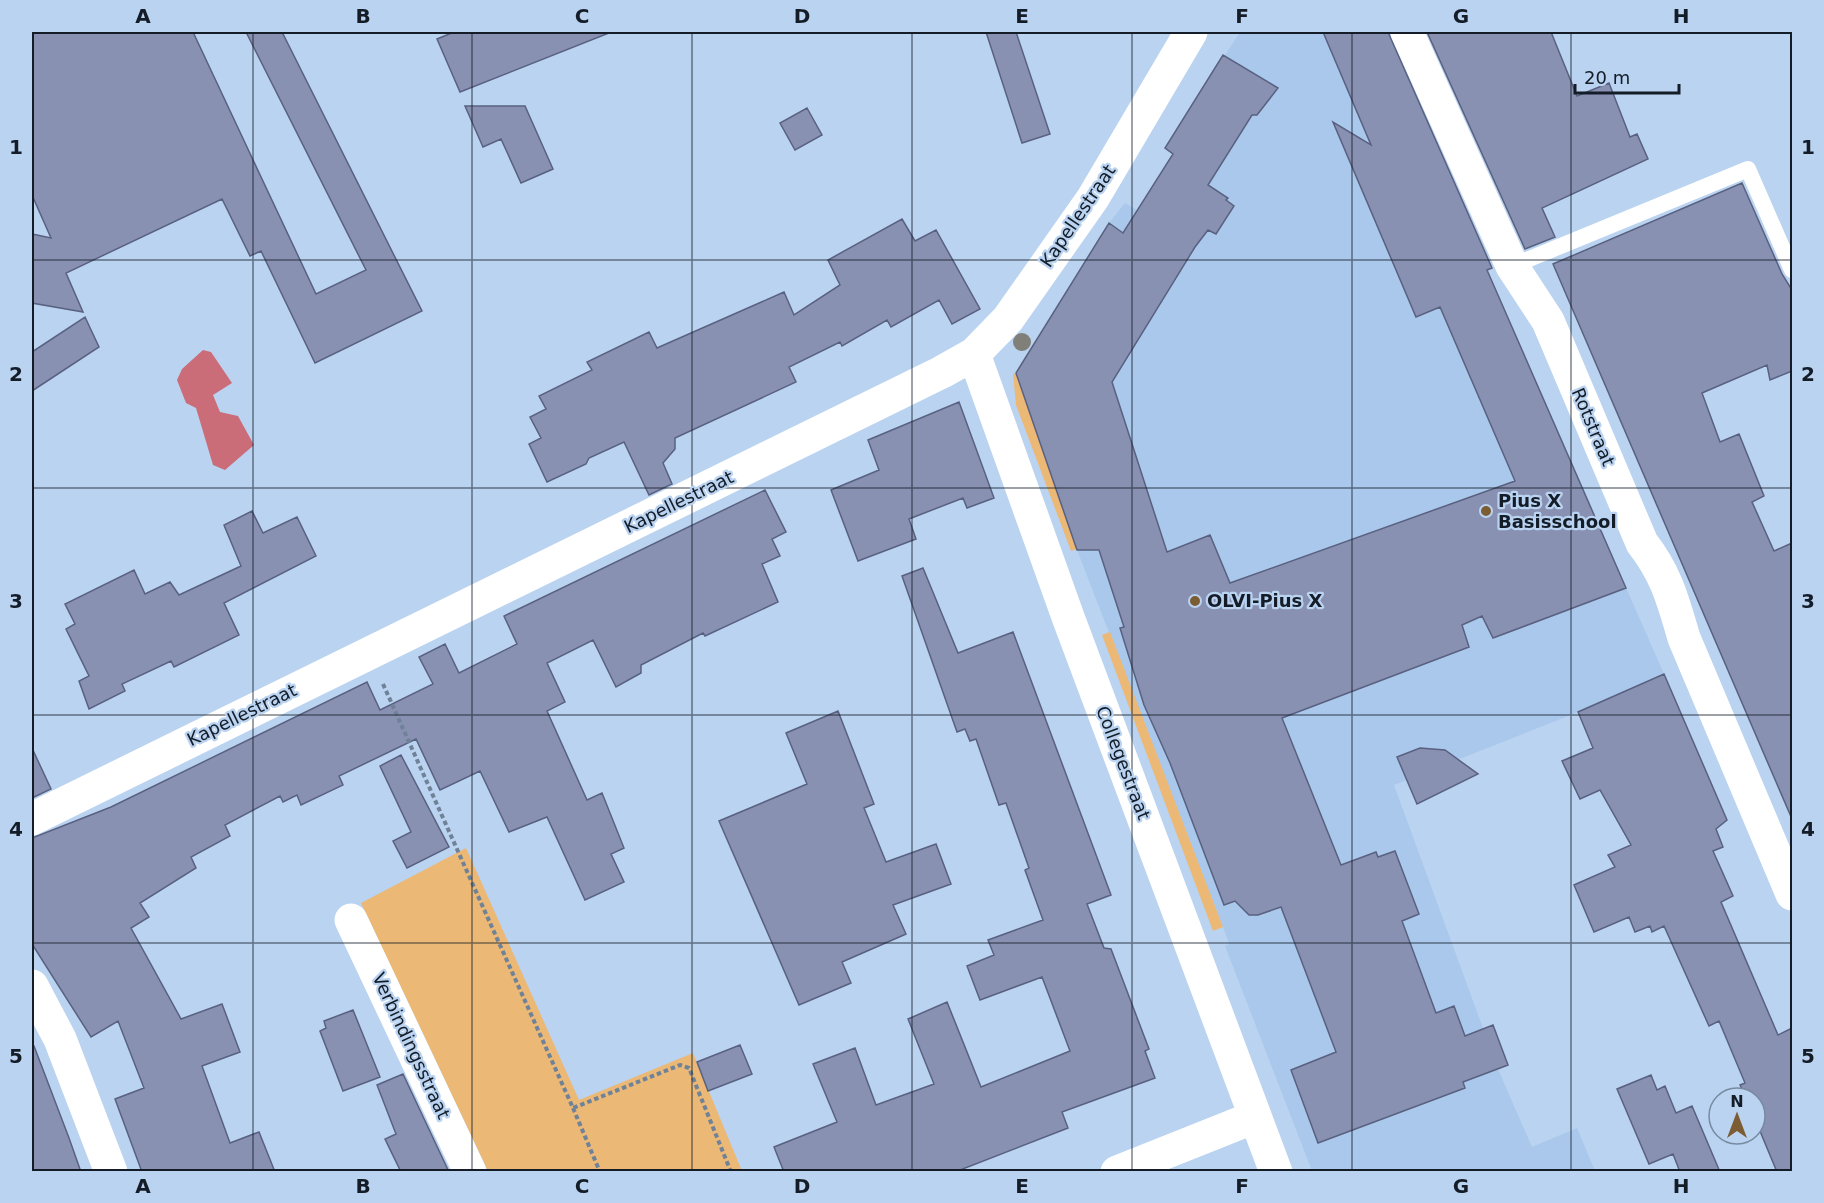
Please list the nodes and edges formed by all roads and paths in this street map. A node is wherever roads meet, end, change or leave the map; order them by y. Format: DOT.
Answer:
graph roads {
  1 [pos="1191,32"];
  2 [pos="1407,32"];
  3 [pos="1512,266"];
  4 [pos="1792,270"];
  5 [pos="974,354"];
  6 [pos="369,653"];
  7 [pos="32,819"];
  8 [pos="1792,894"];
  9 [pos="351,920"];
  10 [pos="32,986"];
  11 [pos="573,1108"];
  12 [pos="1255,1117"];
  13 [pos="111,1172"];
  14 [pos="470,1172"];
  15 [pos="600,1172"];
  16 [pos="731,1172"];
  17 [pos="1117,1172"];
  18 [pos="1276,1172"];
  1 -- 5 [label="street, Kapellestraat"];
  2 -- 3 [label="street, Rotstraat"];
  3 -- 4 [label="lane"];
  3 -- 8 [label="street, Rotstraat"];
  5 -- 6 [label="street, Kapellestraat"];
  5 -- 12 [label="street, Collegestraat"];
  6 -- 7 [label="street, Kapellestraat"];
  6 -- 11 [label="path"];
  9 -- 14 [label="street, Verbindingsstraat"];
  10 -- 13 [label="street"];
  11 -- 15 [label="path"];
  11 -- 16 [label="path"];
  12 -- 17 [label="street"];
  12 -- 18 [label="street, Collegestraat"];
}
